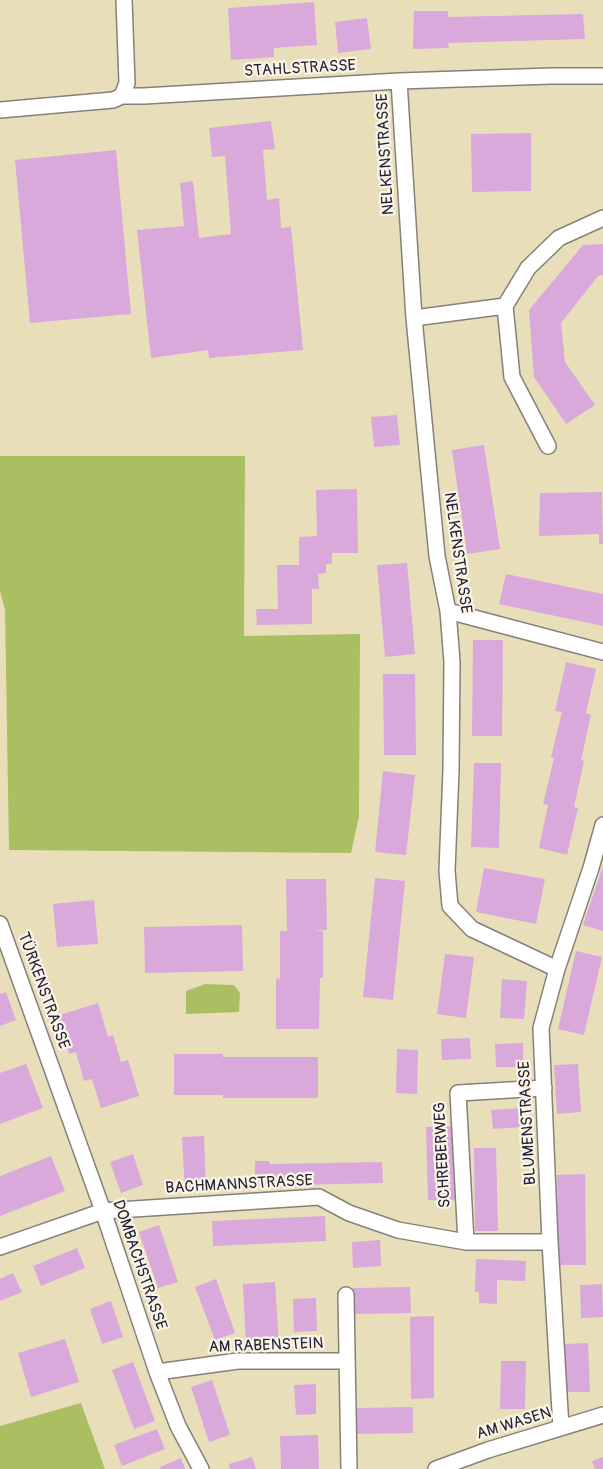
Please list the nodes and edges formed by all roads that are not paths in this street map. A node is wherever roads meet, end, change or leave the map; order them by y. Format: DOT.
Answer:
graph roads {
  1 [pos="124,0"];
  2 [pos="603,76"];
  3 [pos="400,81"];
  4 [pos="122,96"];
  5 [pos="0,110"];
  6 [pos="603,218"];
  7 [pos="505,306"];
  8 [pos="414,318"];
  9 [pos="548,446"];
  10 [pos="448,611"];
  11 [pos="603,652"];
  12 [pos="603,825"];
  13 [pos="0,924"];
  14 [pos="557,969"];
  15 [pos="52,1069"];
  16 [pos="544,1088"];
  17 [pos="103,1211"];
  18 [pos="466,1242"];
  19 [pos="550,1242"];
  20 [pos="0,1247"];
  21 [pos="346,1295"];
  22 [pos="347,1361"];
  23 [pos="156,1372"];
  24 [pos="603,1415"];
  25 [pos="561,1428"];
  26 [pos="201,1469"];
  27 [pos="349,1469"];
  28 [pos="436,1469"];
  1 -- 4 [label="street"];
  2 -- 3 [label="street, STAHLSTRASSE"];
  3 -- 4 [label="street, STAHLSTRASSE"];
  3 -- 8 [label="street, NELKENSTRASSE"];
  4 -- 5 [label="street, STAHLSTRASSE"];
  6 -- 7 [label="street"];
  7 -- 8 [label="street"];
  7 -- 9 [label="street"];
  8 -- 10 [label="street, NELKENSTRASSE"];
  10 -- 11 [label="street"];
  10 -- 14 [label="street, NELKENSTRASSE"];
  12 -- 14 [label="street, BLUMENSTRASSE"];
  13 -- 15 [label="street, TÜRKENSTRASSE"];
  14 -- 16 [label="street, BLUMENSTRASSE"];
  15 -- 17 [label="street, DOMBACHSTRASSE"];
  16 -- 18 [label="street, SCHREBERWEG"];
  16 -- 19 [label="street, BLUMENSTRASSE"];
  17 -- 18 [label="street, BACHMANNSTRASSE"];
  17 -- 20 [label="street, BACHMANNSTRASSE"];
  17 -- 23 [label="street, DOMBACHSTRASSE"];
  18 -- 19 [label="street, BACHMANNSTRASSE"];
  19 -- 25 [label="street, BLUMENSTRASSE"];
  21 -- 22 [label="street, AM RABENSTEIN"];
  22 -- 23 [label="street, AM RABENSTEIN"];
  22 -- 27 [label="street, AM RABENSTEIN"];
  23 -- 26 [label="street, DOMBACHSTRASSE"];
  24 -- 25 [label="street, AM WASEN"];
  25 -- 28 [label="street, AM WASEN"];
}
